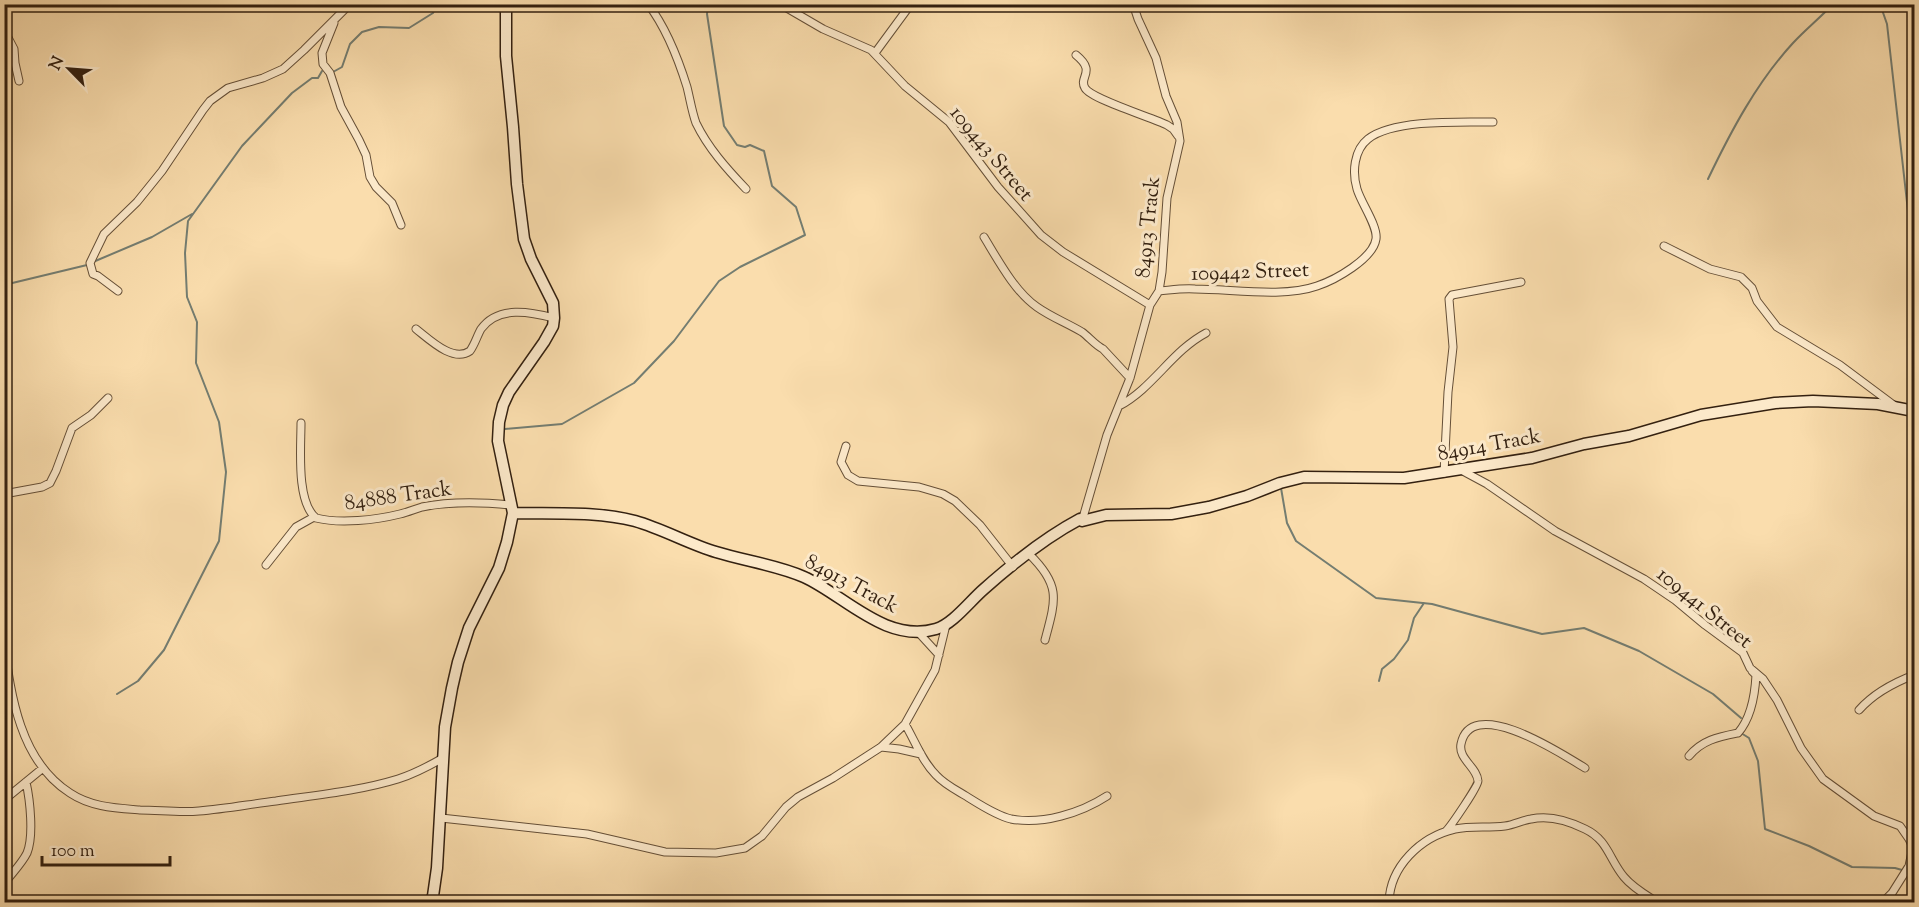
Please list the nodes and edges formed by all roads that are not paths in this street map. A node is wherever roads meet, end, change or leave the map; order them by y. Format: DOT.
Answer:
graph roads {
  1 [pos="5,4"];
  2 [pos="350,4"];
  3 [pos="506,4"];
  4 [pos="648,4"];
  5 [pos="780,4"];
  6 [pos="911,4"];
  7 [pos="1133,4"];
  8 [pos="4,16"];
  9 [pos="336,17"];
  10 [pos="4,30"];
  11 [pos="875,53"];
  12 [pos="1076,55"];
  13 [pos="19,81"];
  14 [pos="1493,122"];
  15 [pos="1178,149"];
  16 [pos="746,189"];
  17 [pos="401,225"];
  18 [pos="984,237"];
  19 [pos="1664,246"];
  20 [pos="1521,282"];
  21 [pos="118,291"];
  22 [pos="1159,291"];
  23 [pos="1150,305"];
  24 [pos="554,318"];
  25 [pos="416,328"];
  26 [pos="1206,333"];
  27 [pos="1130,378"];
  28 [pos="108,398"];
  29 [pos="1119,406"];
  30 [pos="1895,406"];
  31 [pos="1914,411"];
  32 [pos="301,423"];
  33 [pos="846,446"];
  34 [pos="1461,470"];
  35 [pos="1444,473"];
  36 [pos="4,494"];
  37 [pos="512,509"];
  38 [pos="314,517"];
  39 [pos="1077,522"];
  40 [pos="1029,554"];
  41 [pos="266,565"];
  42 [pos="1013,567"];
  43 [pos="946,625"];
  44 [pos="918,632"];
  45 [pos="1045,640"];
  46 [pos="4,643"];
  47 [pos="939,655"];
  48 [pos="1750,668"];
  49 [pos="1914,675"];
  50 [pos="1859,711"];
  51 [pos="905,724"];
  52 [pos="880,747"];
  53 [pos="921,754"];
  54 [pos="1689,756"];
  55 [pos="443,758"];
  56 [pos="43,768"];
  57 [pos="1585,768"];
  58 [pos="26,782"];
  59 [pos="1107,796"];
  60 [pos="4,800"];
  61 [pos="441,818"];
  62 [pos="1445,832"];
  63 [pos="7,880"];
  64 [pos="430,903"];
  65 [pos="1389,903"];
  66 [pos="1657,903"];
  67 [pos="1883,903"];
  1 -- 8 [label="street"];
  2 -- 9 [label="street"];
  3 -- 24 [label="street"];
  4 -- 16 [label="street"];
  5 -- 11 [label="street, 109443 Street"];
  6 -- 11 [label="street"];
  7 -- 15 [label="street, 84913 Track"];
  9 -- 17 [label="street"];
  9 -- 21 [label="street"];
  10 -- 13 [label="street"];
  11 -- 23 [label="street, 109443 Street"];
  12 -- 15 [label="street"];
  14 -- 22 [label="street, 109442 Street"];
  15 -- 22 [label="street, 84913 Track"];
  18 -- 27 [label="street"];
  19 -- 30 [label="street"];
  20 -- 35 [label="street"];
  22 -- 23 [label="street, 84913 Track"];
  23 -- 27 [label="street, 84913 Track"];
  24 -- 25 [label="street"];
  24 -- 37 [label="street"];
  26 -- 29 [label="street"];
  27 -- 29 [label="street, 84913 Track"];
  28 -- 36 [label="street"];
  29 -- 39 [label="street, 84913 Track"];
  30 -- 31 [label="street, 84914 Track"];
  30 -- 34 [label="street, 84914 Track"];
  32 -- 38 [label="street"];
  33 -- 42 [label="street"];
  34 -- 35 [label="street, 84914 Track"];
  34 -- 48 [label="street, 109441 Street"];
  35 -- 39 [label="street, 84914 Track"];
  37 -- 38 [label="street, 84888 Track"];
  37 -- 44 [label="street, 84913 Track"];
  37 -- 55 [label="street"];
  38 -- 41 [label="street"];
  39 -- 40 [label="street, 84913 Track"];
  40 -- 42 [label="street, 84913 Track"];
  40 -- 45 [label="street"];
  42 -- 43 [label="street, 84913 Track"];
  43 -- 44 [label="street, 84913 Track"];
  43 -- 47 [label="street"];
  44 -- 47 [label="street"];
  46 -- 56 [label="street"];
  47 -- 51 [label="street"];
  48 -- 54 [label="street"];
  48 -- 67 [label="street, 109441 Street"];
  49 -- 50 [label="street"];
  51 -- 52 [label="street"];
  51 -- 53 [label="street"];
  52 -- 53 [label="street"];
  52 -- 61 [label="street"];
  53 -- 59 [label="street"];
  55 -- 56 [label="street"];
  55 -- 61 [label="street"];
  56 -- 58 [label="street"];
  57 -- 62 [label="street"];
  58 -- 60 [label="street"];
  58 -- 63 [label="street"];
  61 -- 64 [label="street"];
  62 -- 65 [label="street"];
  62 -- 66 [label="street"];
}
